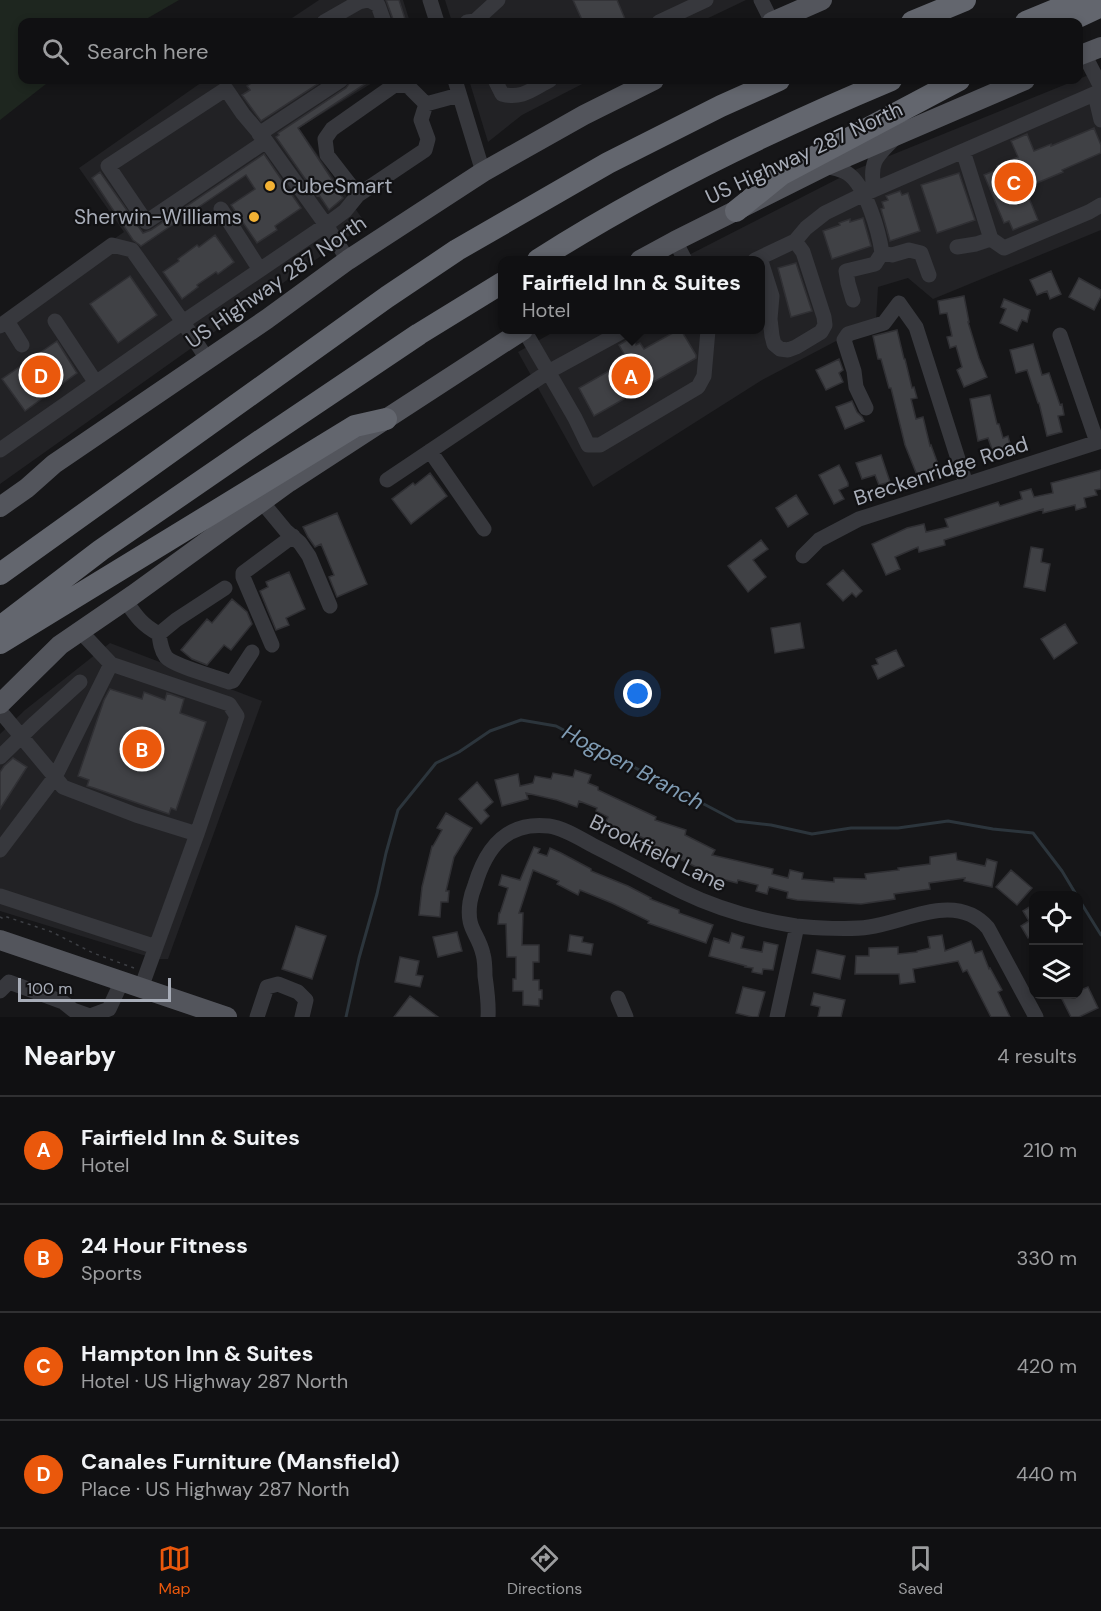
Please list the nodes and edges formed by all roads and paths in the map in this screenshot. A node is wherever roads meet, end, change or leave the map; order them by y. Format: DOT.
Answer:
graph roads {
  1 [pos="369,0"];
  2 [pos="430,0"];
  3 [pos="498,0"];
  4 [pos="706,0"];
  5 [pos="761,0"];
  6 [pos="822,0"];
  7 [pos="965,0"];
  8 [pos="1079,0"];
  9 [pos="1101,6"];
  10 [pos="331,18"];
  11 [pos="383,18"];
  12 [pos="436,18"];
  13 [pos="478,18"];
  14 [pos="668,18"];
  15 [pos="770,18"];
  16 [pos="781,18"];
  17 [pos="922,18"];
  18 [pos="1036,18"];
  19 [pos="1076,18"];
  20 [pos="1088,52"];
  21 [pos="233,84"];
  22 [pos="336,84"];
  23 [pos="455,84"];
  24 [pos="497,84"];
  25 [pos="542,84"];
  26 [pos="646,84"];
  27 [pos="770,84"];
  28 [pos="881,84"];
  29 [pos="951,84"];
  30 [pos="1016,84"];
  31 [pos="1101,87"];
  32 [pos="226,88"];
  33 [pos="1101,93"];
  34 [pos="459,95"];
  35 [pos="426,104"];
  36 [pos="1101,120"];
  37 [pos="900,133"];
  38 [pos="263,138"];
  39 [pos="963,151"];
  40 [pos="825,166"];
  41 [pos="483,172"];
  42 [pos="869,192"];
  43 [pos="358,195"];
  44 [pos="1101,205"];
  45 [pos="221,209"];
  46 [pos="736,211"];
  47 [pos="326,225"];
  48 [pos="991,239"];
  49 [pos="675,241"];
  50 [pos="795,241"];
  51 [pos="957,247"];
  52 [pos="882,253"];
  53 [pos="546,256"];
  54 [pos="649,256"];
  55 [pos="682,256"];
  56 [pos="764,256"];
  57 [pos="348,260"];
  58 [pos="260,270"];
  59 [pos="929,276"];
  60 [pos="765,278"];
  61 [pos="498,285"];
  62 [pos="853,300"];
  63 [pos="55,321"];
  64 [pos="183,322"];
  65 [pos="3,324"];
  66 [pos="517,334"];
  67 [pos="525,334"];
  68 [pos="618,334"];
  69 [pos="708,334"];
  70 [pos="1060,334"];
  71 [pos="22,345"];
  72 [pos="207,359"];
  73 [pos="548,372"];
  74 [pos="96,383"];
  75 [pos="866,408"];
  76 [pos="386,419"];
  77 [pos="1099,442"];
  78 [pos="0,450"];
  79 [pos="430,451"];
  80 [pos="387,480"];
  81 [pos="966,484"];
  82 [pos="262,502"];
  83 [pos="0,507"];
  84 [pos="484,529"];
  85 [pos="293,536"];
  86 [pos="803,556"];
  87 [pos="0,574"];
  88 [pos="225,588"];
  89 [pos="125,600"];
  90 [pos="330,606"];
  91 [pos="0,627"];
  92 [pos="80,631"];
  93 [pos="159,634"];
  94 [pos="0,643"];
  95 [pos="272,645"];
  96 [pos="252,652"];
  97 [pos="111,664"];
  98 [pos="80,682"];
  99 [pos="0,704"];
  100 [pos="0,711"];
  101 [pos="22,737"];
  102 [pos="0,757"];
  103 [pos="55,777"];
  104 [pos="197,834"];
  105 [pos="0,850"];
  106 [pos="0,896"];
  107 [pos="0,917"];
  108 [pos="797,926"];
  109 [pos="0,940"];
  110 [pos="156,947"];
  111 [pos="143,980"];
  112 [pos="122,981"];
  113 [pos="0,991"];
  114 [pos="618,998"];
  115 [pos="71,1014"];
  116 [pos="216,1015"];
  117 [pos="257,1017"];
  118 [pos="302,1017"];
  119 [pos="488,1017"];
  120 [pos="626,1017"];
  121 [pos="777,1017"];
  122 [pos="1036,1017"];
  1 -- 10 [label="street"];
  1 -- 11 [label="street"];
  2 -- 12 [label="street"];
  3 -- 13 [label="street"];
  4 -- 14 [label="street"];
  5 -- 15 [label="street"];
  6 -- 16 [label="main road"];
  7 -- 17 [label="highway"];
  8 -- 18 [label="highway"];
  9 -- 19 [label="highway"];
  20 -- 31 [label="street"];
  21 -- 32 [label="street"];
  22 -- 38 [label="street"];
  23 -- 34 [label="street"];
  24 -- 25 [label="street"];
  26 -- 41 [label="main road, US Highway 287 North"];
  27 -- 87 [label="highway"];
  28 -- 53 [label="highway"];
  29 -- 46 [label="highway"];
  30 -- 37 [label="main road, US Highway 287 North"];
  32 -- 38 [label="street"];
  32 -- 38 [label="street"];
  33 -- 36 [label="street"];
  33 -- 39 [label="street"];
  34 -- 35 [label="street"];
  34 -- 41 [label="street"];
  35 -- 43 [label="street"];
  35 -- 43 [label="street"];
  37 -- 40 [label="main road, US Highway 287 North"];
  37 -- 42 [label="street"];
  38 -- 47 [label="street"];
  39 -- 42 [label="street"];
  39 -- 48 [label="street"];
  40 -- 42 [label="street"];
  40 -- 46 [label="main road, US Highway 287 North"];
  41 -- 57 [label="main road, US Highway 287 North"];
  42 -- 50 [label="street"];
  42 -- 52 [label="street"];
  43 -- 47 [label="street"];
  44 -- 48 [label="street"];
  45 -- 58 [label="street"];
  46 -- 49 [label="main road, US Highway 287 North"];
  47 -- 57 [label="street"];
  47 -- 58 [label="street"];
  48 -- 51 [label="street"];
  49 -- 54 [label="main road, US Highway 287 North"];
  49 -- 55 [label="street"];
  50 -- 56 [label="street"];
  50 -- 60 [label="street"];
  52 -- 59 [label="street"];
  52 -- 62 [label="street"];
  57 -- 72 [label="main road, US Highway 287 North"];
  58 -- 64 [label="street"];
  61 -- 91 [label="highway"];
  63 -- 74 [label="street"];
  64 -- 65 [label="street"];
  64 -- 72 [label="street"];
  64 -- 74 [label="street"];
  65 -- 71 [label="street"];
  66 -- 76 [label="main road"];
  67 -- 73 [label="street"];
  68 -- 73 [label="street"];
  69 -- 73 [label="street"];
  70 -- 77 [label="street"];
  72 -- 83 [label="main road, US Highway 287 North"];
  73 -- 79 [label="street"];
  74 -- 78 [label="street"];
  75 -- 81 [label="street"];
  76 -- 82 [label="main road"];
  76 -- 94 [label="highway"];
  77 -- 81 [label="street, Breckenridge Road"];
  79 -- 80 [label="street"];
  79 -- 84 [label="street"];
  81 -- 86 [label="street, Breckenridge Road"];
  82 -- 85 [label="street"];
  82 -- 89 [label="main road"];
  85 -- 90 [label="street"];
  85 -- 95 [label="street"];
  88 -- 93 [label="street"];
  89 -- 92 [label="main road"];
  89 -- 93 [label="street"];
  92 -- 97 [label="street"];
  92 -- 99 [label="main road"];
  93 -- 96 [label="street"];
  97 -- 103 [label="street"];
  97 -- 104 [label="street"];
  98 -- 101 [label="street"];
  100 -- 101 [label="street"];
  101 -- 102 [label="street"];
  101 -- 103 [label="street"];
  103 -- 104 [label="street"];
  103 -- 105 [label="street"];
  104 -- 110 [label="street"];
  106 -- 110 [label="street"];
  107 -- 111 [label="path"];
  108 -- 119 [label="street, Brookfield Lane"];
  108 -- 121 [label="street"];
  108 -- 122 [label="street, Brookfield Lane"];
  109 -- 112 [label="main road"];
  110 -- 111 [label="street"];
  111 -- 112 [label="main road"];
  111 -- 116 [label="main road"];
  112 -- 115 [label="street"];
  113 -- 115 [label="street"];
  114 -- 120 [label="street"];
  117 -- 118 [label="street"];
}
